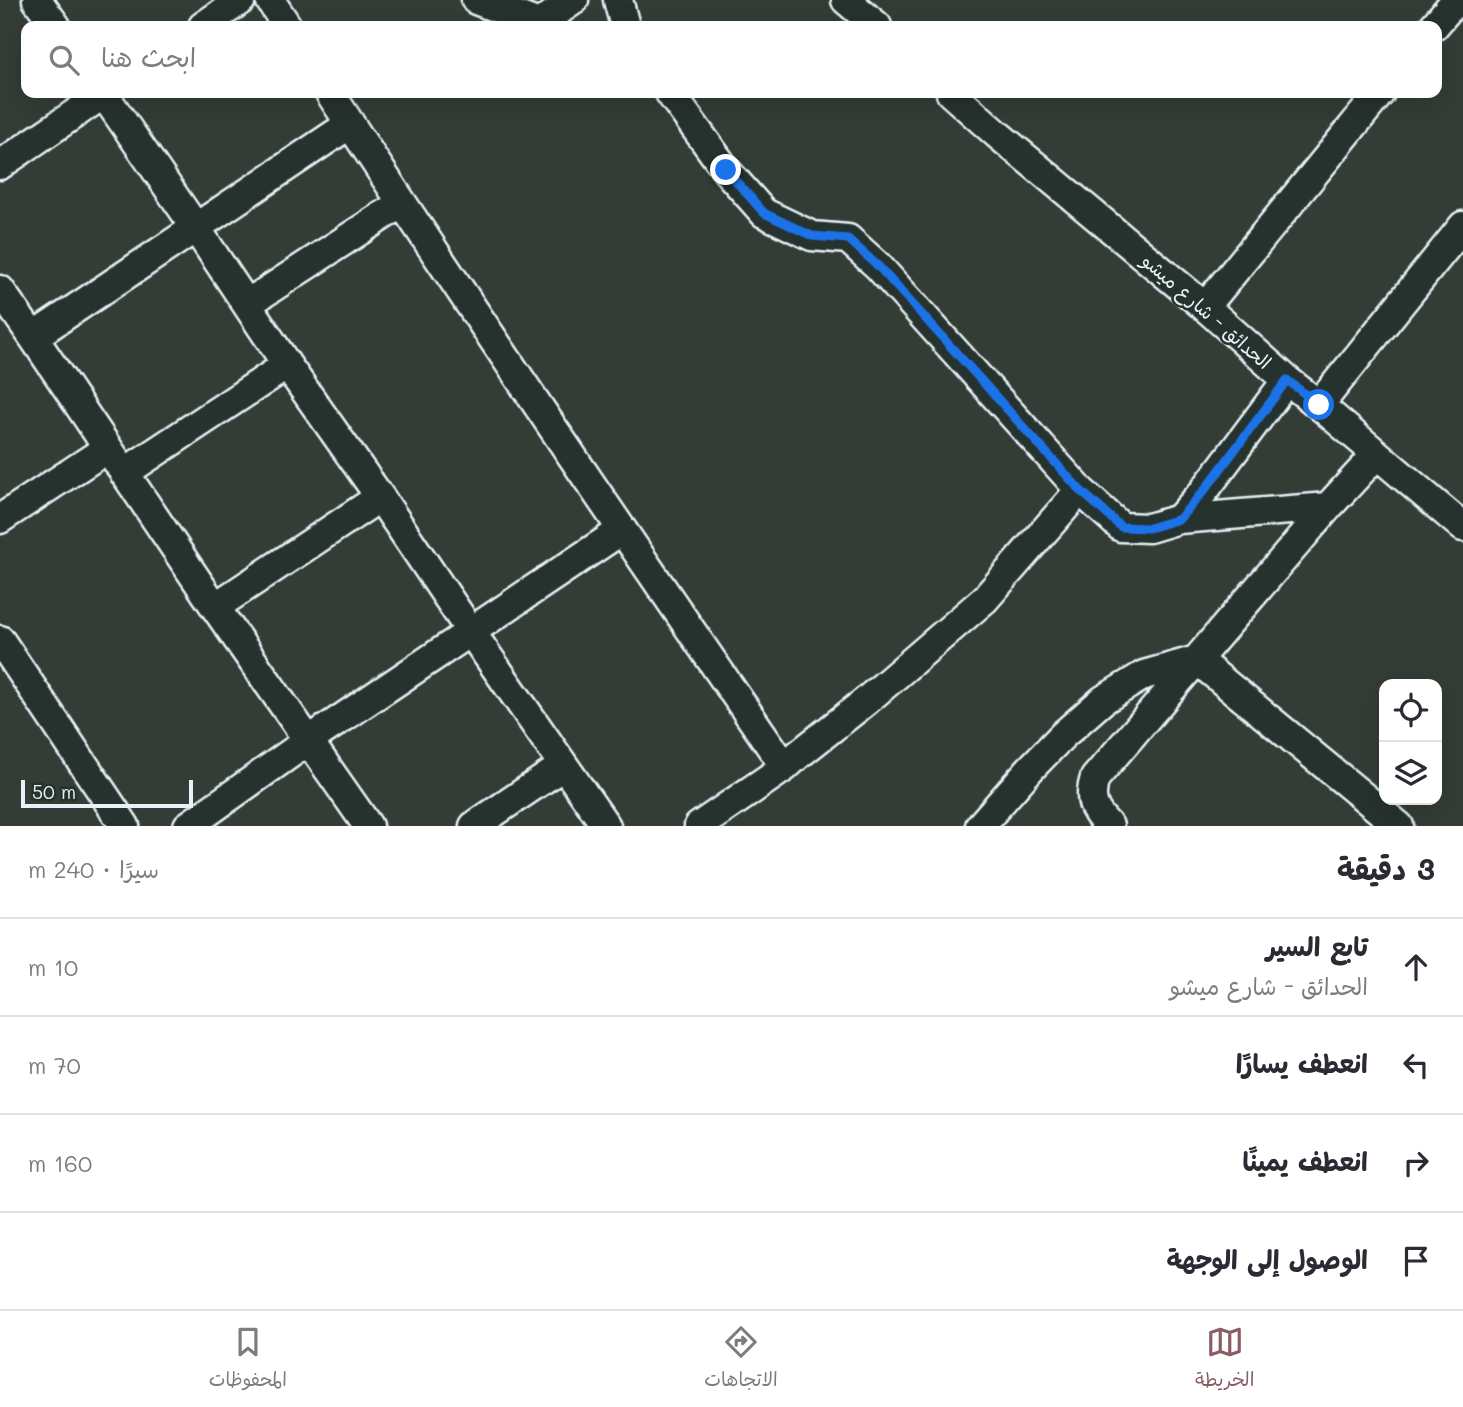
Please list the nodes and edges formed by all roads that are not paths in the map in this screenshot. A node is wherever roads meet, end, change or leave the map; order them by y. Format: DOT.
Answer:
graph roads {
  1 [pos="37,0"];
  2 [pos="242,0"];
  3 [pos="270,0"];
  4 [pos="476,0"];
  5 [pos="574,0"];
  6 [pos="618,0"];
  7 [pos="846,0"];
  8 [pos="1456,0"];
  9 [pos="53,21"];
  10 [pos="210,21"];
  11 [pos="284,21"];
  12 [pos="531,21"];
  13 [pos="543,21"];
  14 [pos="624,21"];
  15 [pos="871,21"];
  16 [pos="1438,21"];
  17 [pos="97,98"];
  18 [pos="107,98"];
  19 [pos="333,98"];
  20 [pos="674,98"];
  21 [pos="957,98"];
  22 [pos="1376,98"];
  23 [pos="350,124"];
  24 [pos="0,165"];
  25 [pos="402,203"];
  26 [pos="1463,226"];
  27 [pos="196,228"];
  28 [pos="0,290"];
  29 [pos="247,304"];
  30 [pos="1205,307"];
  31 [pos="33,337"];
  32 [pos="287,365"];
  33 [pos="1287,380"];
  34 [pos="1319,405"];
  35 [pos="107,448"];
  36 [pos="1377,454"];
  37 [pos="124,473"];
  38 [pos="1080,490"];
  39 [pos="380,497"];
  40 [pos="1328,507"];
  41 [pos="0,519"];
  42 [pos="1179,519"];
  43 [pos="1463,527"];
  44 [pos="622,530"];
  45 [pos="215,607"];
  46 [pos="471,632"];
  47 [pos="0,640"];
  48 [pos="1197,660"];
  49 [pos="308,741"];
  50 [pos="564,766"];
  51 [pos="785,768"];
  52 [pos="125,826"];
  53 [pos="188,826"];
  54 [pos="368,826"];
  55 [pos="474,826"];
  56 [pos="606,826"];
  57 [pos="699,826"];
  58 [pos="980,826"];
  59 [pos="1109,826"];
  60 [pos="1399,826"];
  1 -- 9 [label="street"];
  2 -- 10 [label="street"];
  3 -- 11 [label="street"];
  4 -- 12 [label="street"];
  5 -- 13 [label="street"];
  6 -- 14 [label="street"];
  7 -- 15 [label="street"];
  8 -- 16 [label="street"];
  17 -- 24 [label="street"];
  18 -- 27 [label="street"];
  19 -- 23 [label="street"];
  20 -- 38 [label="street"];
  21 -- 30 [label="street, الحدائق - شارع ميشو"];
  22 -- 30 [label="street"];
  23 -- 25 [label="street"];
  23 -- 27 [label="street"];
  25 -- 29 [label="street"];
  25 -- 44 [label="street"];
  26 -- 34 [label="street"];
  27 -- 29 [label="street"];
  27 -- 31 [label="street"];
  28 -- 31 [label="street"];
  29 -- 32 [label="street"];
  30 -- 33 [label="street, الحدائق - شارع ميشو"];
  31 -- 35 [label="street"];
  32 -- 37 [label="street"];
  32 -- 39 [label="street"];
  33 -- 34 [label="street, الحدائق - شارع ميشو"];
  33 -- 42 [label="street"];
  34 -- 36 [label="street, الحدائق - شارع ميشو"];
  35 -- 37 [label="street"];
  35 -- 41 [label="street"];
  36 -- 40 [label="street"];
  36 -- 43 [label="street, الحدائق - شارع ميشو"];
  37 -- 45 [label="street"];
  38 -- 42 [label="street"];
  38 -- 51 [label="street"];
  39 -- 45 [label="street"];
  39 -- 46 [label="street"];
  40 -- 42 [label="street"];
  40 -- 48 [label="street"];
  44 -- 46 [label="street"];
  44 -- 51 [label="street"];
  45 -- 49 [label="street"];
  46 -- 49 [label="street"];
  46 -- 50 [label="street"];
  47 -- 52 [label="street"];
  48 -- 58 [label="street"];
  48 -- 59 [label="street"];
  48 -- 60 [label="street"];
  49 -- 53 [label="street"];
  49 -- 54 [label="street"];
  50 -- 55 [label="street"];
  50 -- 56 [label="street"];
  51 -- 57 [label="street"];
}
